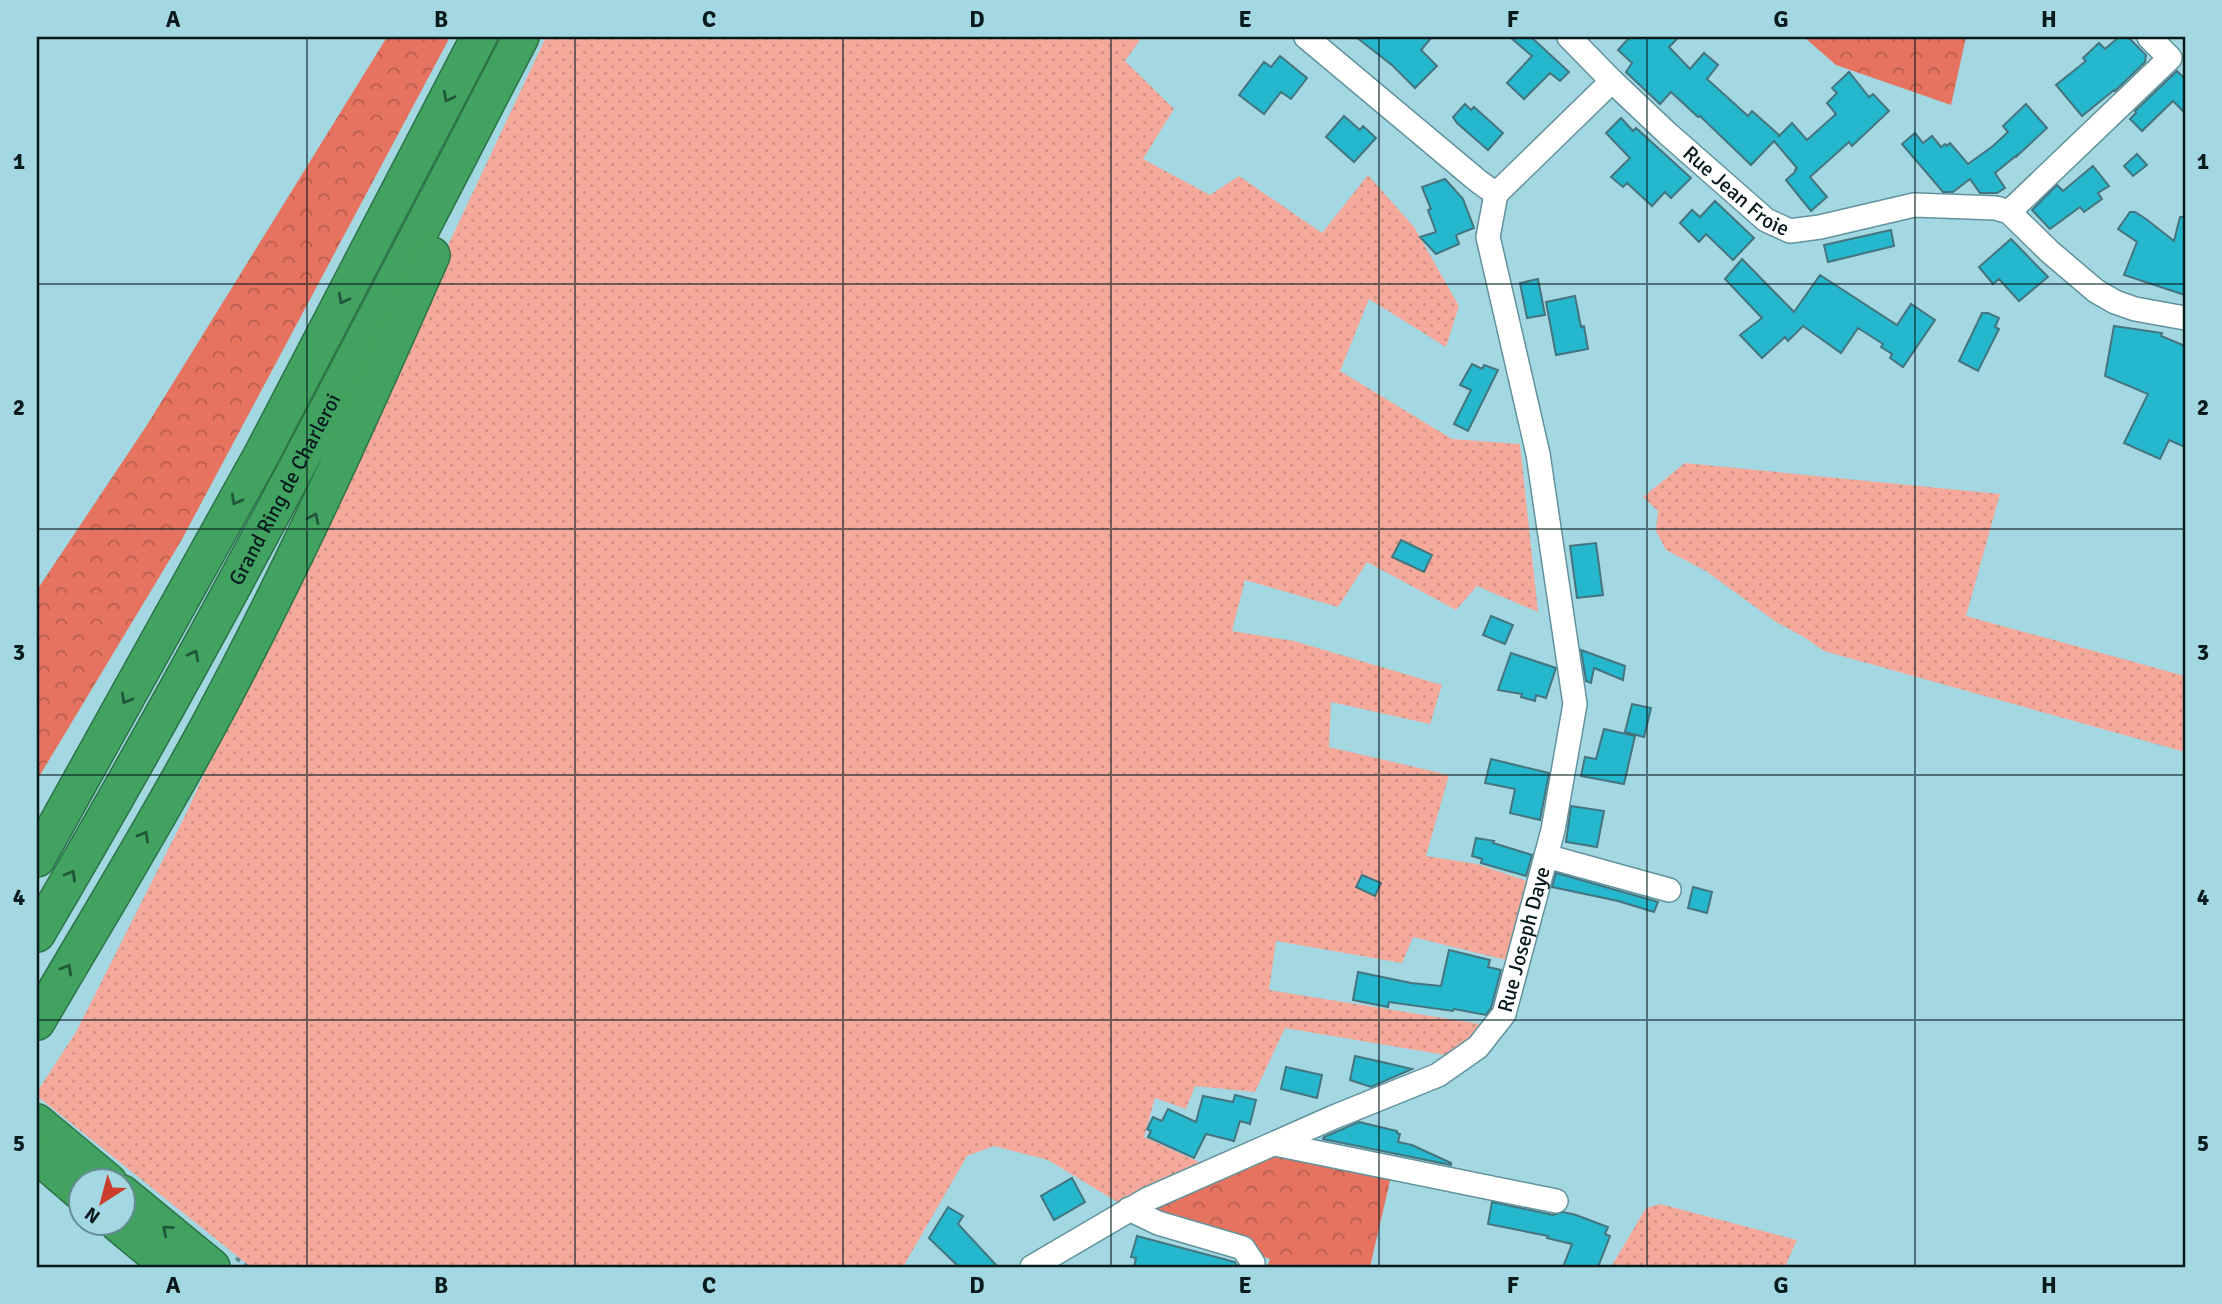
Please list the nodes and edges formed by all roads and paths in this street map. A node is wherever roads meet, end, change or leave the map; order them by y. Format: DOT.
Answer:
graph roads {
  1 [pos="479,37"];
  2 [pos="522,37"];
  3 [pos="1306,37"];
  4 [pos="1569,37"];
  5 [pos="2149,37"];
  6 [pos="1612,81"];
  7 [pos="444,186"];
  8 [pos="1496,194"];
  9 [pos="2010,212"];
  10 [pos="2185,318"];
  11 [pos="1546,856"];
  12 [pos="37,859"];
  13 [pos="1669,890"];
  14 [pos="37,934"];
  15 [pos="37,1022"];
  16 [pos="37,1122"];
  17 [pos="1275,1144"];
  18 [pos="64,1170"];
  19 [pos="1556,1201"];
  20 [pos="136,1205"];
  21 [pos="1129,1209"];
  22 [pos="136,1238"];
  23 [pos="170,1267"];
  24 [pos="212,1267"];
  25 [pos="1032,1267"];
  26 [pos="1253,1267"];
  1 -- 12 [label="highway, Grand Ring de Charleroi, one-way"];
  2 -- 7 [label="highway, Grand Ring de Charleroi"];
  3 -- 8 [label="street"];
  4 -- 6 [label="street, Rue Jean Froie"];
  5 -- 9 [label="street"];
  6 -- 8 [label="street"];
  6 -- 9 [label="street, Rue Jean Froie"];
  14 -- 7 [label="highway, Grand Ring de Charleroi, one-way"];
  15 -- 7 [label="highway, one-way"];
  8 -- 11 [label="street, Rue Joseph Daye"];
  9 -- 10 [label="street"];
  11 -- 13 [label="street"];
  11 -- 17 [label="street, Rue Joseph Daye"];
  16 -- 18 [label="highway"];
  17 -- 19 [label="street"];
  17 -- 21 [label="street, Rue Joseph Daye"];
  24 -- 20 [label="highway, one-way"];
  21 -- 25 [label="street, Rue Joseph Daye"];
  21 -- 26 [label="street"];
  22 -- 23 [label="highway"];
}
